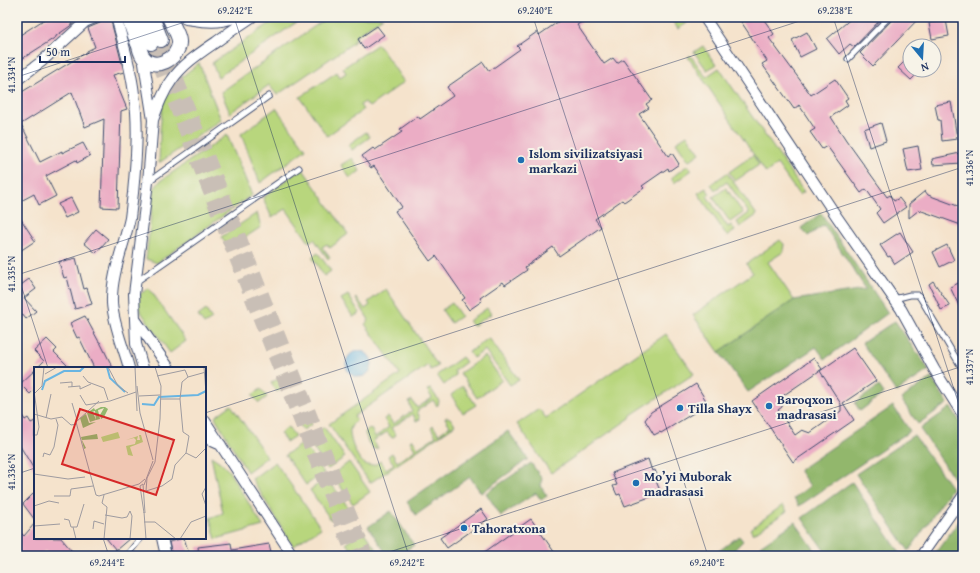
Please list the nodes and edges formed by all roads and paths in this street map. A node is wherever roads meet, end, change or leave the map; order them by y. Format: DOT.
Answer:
graph roads {
  1 [pos="97,17"];
  2 [pos="116,17"];
  3 [pos="128,17"];
  4 [pos="140,17"];
  5 [pos="152,17"];
  6 [pos="169,17"];
  7 [pos="183,17"];
  8 [pos="237,17"];
  9 [pos="252,17"];
  10 [pos="704,17"];
  11 [pos="889,17"];
  12 [pos="143,56"];
  13 [pos="848,59"];
  14 [pos="17,80"];
  15 [pos="269,96"];
  16 [pos="153,120"];
  17 [pos="298,168"];
  18 [pos="148,182"];
  19 [pos="135,283"];
  20 [pos="894,299"];
  21 [pos="135,319"];
  22 [pos="129,367"];
  23 [pos="143,367"];
  24 [pos="169,367"];
  25 [pos="963,370"];
  26 [pos="963,415"];
  27 [pos="206,422"];
  28 [pos="206,438"];
  29 [pos="221,445"];
  30 [pos="963,496"];
  31 [pos="140,539"];
  32 [pos="162,539"];
  33 [pos="126,556"];
  34 [pos="166,556"];
  35 [pos="293,556"];
  36 [pos="921,556"];
  1 -- 14 [label="street"];
  2 -- 22 [label="street"];
  3 -- 12 [label="main road"];
  4 -- 5 [label="main road"];
  6 -- 12 [label="main road"];
  7 -- 8 [label="street"];
  9 -- 16 [label="street"];
  10 -- 20 [label="street"];
  11 -- 13 [label="lane"];
  12 -- 16 [label="street"];
  15 -- 18 [label="lane"];
  16 -- 18 [label="street"];
  17 -- 19 [label="lane"];
  18 -- 19 [label="street"];
  19 -- 21 [label="street"];
  20 -- 25 [label="lane"];
  20 -- 26 [label="street"];
  21 -- 23 [label="street"];
  21 -- 24 [label="street"];
  27 -- 29 [label="street"];
  28 -- 29 [label="street"];
  29 -- 35 [label="street"];
  30 -- 36 [label="street"];
  31 -- 33 [label="lane"];
  32 -- 34 [label="street"];
}
